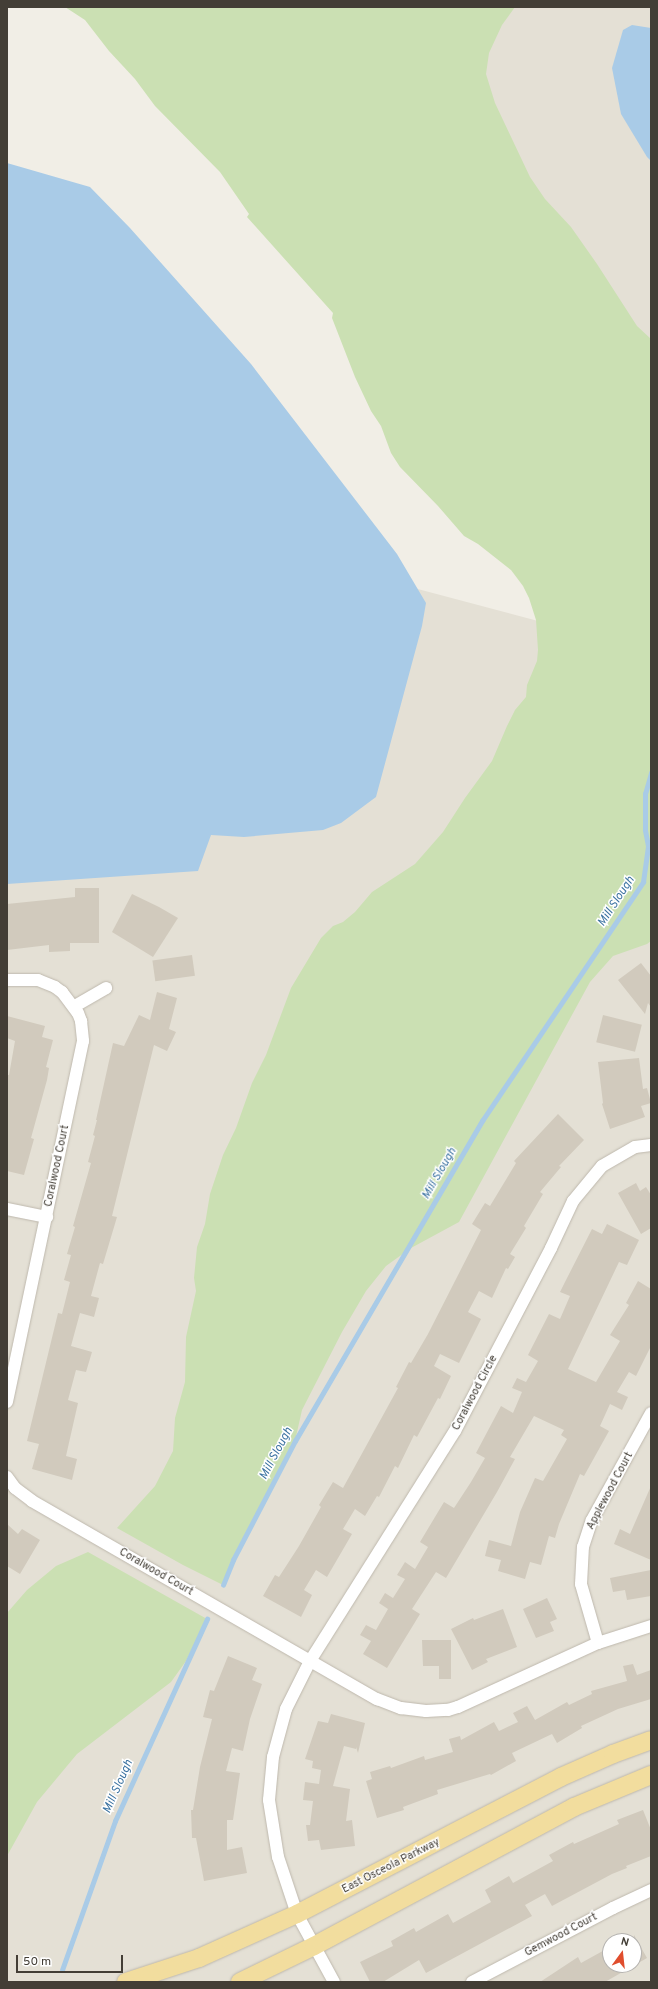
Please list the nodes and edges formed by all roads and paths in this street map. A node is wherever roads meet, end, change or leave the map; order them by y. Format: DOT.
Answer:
graph roads {
  1 [pos="7,980"];
  2 [pos="106,988"];
  3 [pos="75,1006"];
  4 [pos="651,1145"];
  5 [pos="7,1209"];
  6 [pos="46,1217"];
  7 [pos="8,1394"];
  8 [pos="651,1413"];
  9 [pos="7,1478"];
  10 [pos="651,1626"];
  11 [pos="598,1643"];
  12 [pos="310,1661"];
  13 [pos="651,1740"];
  14 [pos="651,1775"];
  15 [pos="651,1891"];
  16 [pos="297,1914"];
  17 [pos="314,1946"];
  18 [pos="126,1982"];
  19 [pos="240,1982"];
  20 [pos="334,1982"];
  21 [pos="472,1982"];
  1 -- 3 [label="street, Coralwood Court"];
  2 -- 3 [label="street"];
  3 -- 6 [label="street, Coralwood Court"];
  4 -- 12 [label="street, Coralwood Circle"];
  5 -- 6 [label="street"];
  6 -- 7 [label="street, Coralwood Court"];
  8 -- 11 [label="street, Applewood Court"];
  9 -- 12 [label="street, Coralwood Court"];
  10 -- 11 [label="street"];
  11 -- 12 [label="street"];
  12 -- 16 [label="street, Coralwood Circle"];
  13 -- 16 [label="main road, East Osceola Parkway"];
  14 -- 17 [label="main road"];
  15 -- 21 [label="street, Gemwood Court"];
  16 -- 17 [label="street, Coralwood Circle"];
  16 -- 18 [label="main road, East Osceola Parkway"];
  17 -- 19 [label="main road"];
  17 -- 20 [label="street, Coralwood Circle"];
}
